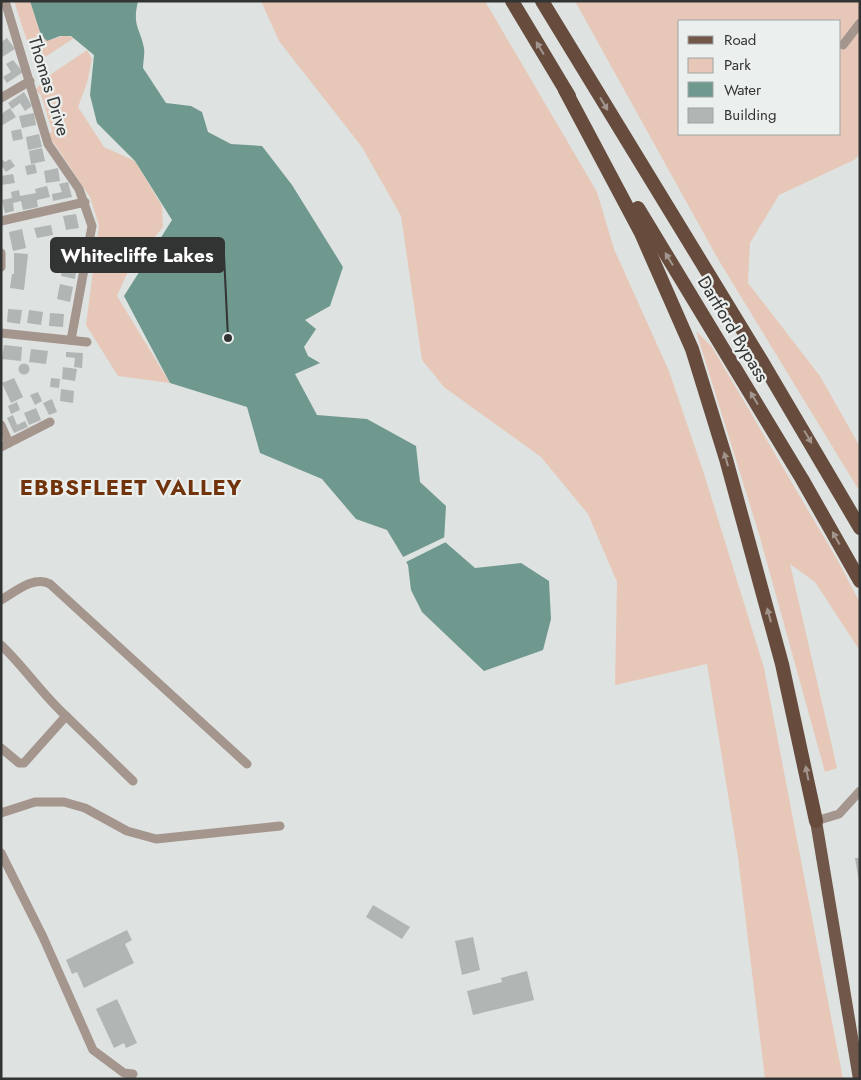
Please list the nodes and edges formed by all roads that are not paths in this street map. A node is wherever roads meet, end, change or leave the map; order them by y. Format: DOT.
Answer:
graph roads {
  1 [pos="512,1"];
  2 [pos="542,1"];
  3 [pos="5,6"];
  4 [pos="860,23"];
  5 [pos="843,45"];
  6 [pos="30,80"];
  7 [pos="568,95"];
  8 [pos="1,98"];
  9 [pos="85,202"];
  10 [pos="1,221"];
  11 [pos="1,253"];
  12 [pos="1,267"];
  13 [pos="1,333"];
  14 [pos="71,340"];
  15 [pos="86,342"];
  16 [pos="50,422"];
  17 [pos="1,425"];
  18 [pos="5,445"];
  19 [pos="860,528"];
  20 [pos="860,581"];
  21 [pos="1,600"];
  22 [pos="1,645"];
  23 [pos="66,716"];
  24 [pos="1,748"];
  25 [pos="247,764"];
  26 [pos="133,781"];
  27 [pos="860,791"];
  28 [pos="1,813"];
  29 [pos="816,821"];
  30 [pos="280,826"];
  31 [pos="1,853"];
  32 [pos="133,1074"];
  33 [pos="859,1079"];
  7 -- 1 [label="highway, one-way"];
  2 -- 19 [label="highway, Dartford Bypass, one-way"];
  3 -- 6 [label="street, Thomas Drive"];
  4 -- 5 [label="street"];
  6 -- 8 [label="street"];
  6 -- 9 [label="street, Thomas Drive"];
  20 -- 7 [label="highway, Dartford Bypass, one-way"];
  29 -- 7 [label="highway, one-way"];
  9 -- 10 [label="street"];
  9 -- 14 [label="street, Thomas Drive"];
  11 -- 12 [label="street"];
  13 -- 14 [label="street"];
  14 -- 15 [label="street"];
  16 -- 18 [label="street"];
  17 -- 18 [label="street"];
  21 -- 25 [label="street"];
  22 -- 23 [label="street"];
  23 -- 24 [label="street"];
  23 -- 26 [label="street"];
  27 -- 29 [label="street"];
  28 -- 30 [label="street"];
  29 -- 33 [label="main road"];
  31 -- 32 [label="street"];
}
